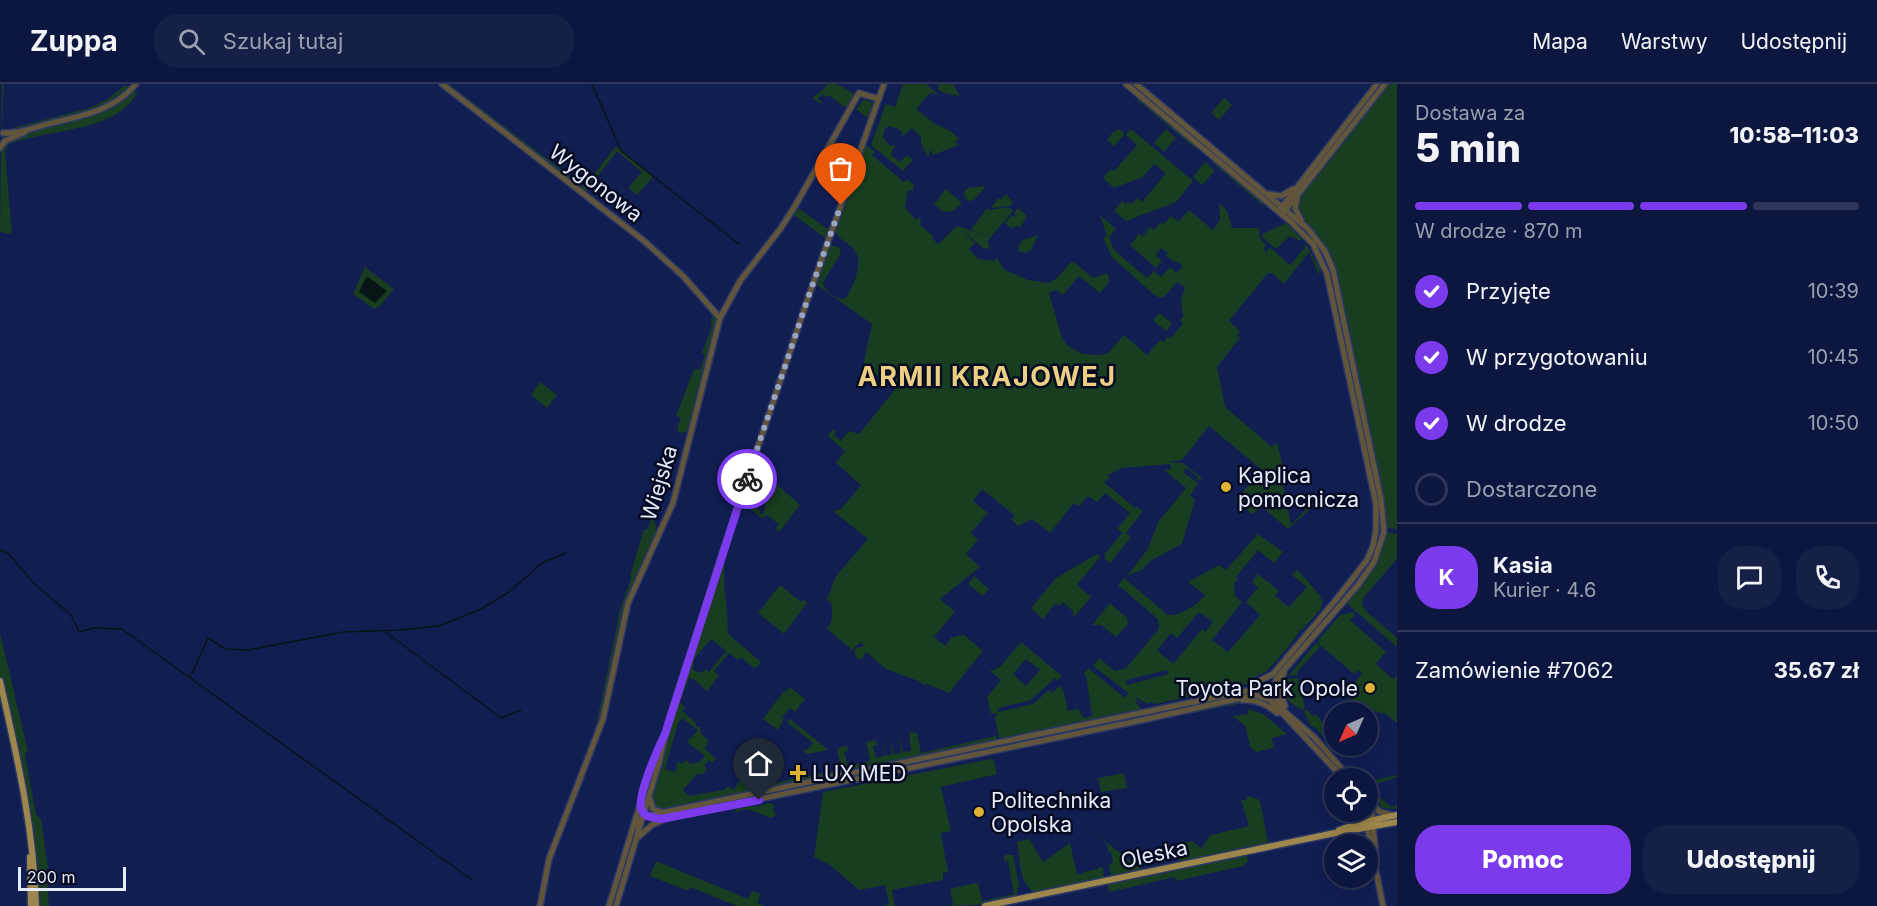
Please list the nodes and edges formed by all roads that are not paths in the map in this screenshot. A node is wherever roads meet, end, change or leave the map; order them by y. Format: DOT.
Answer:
graph roads {
  1 [pos="136,84"];
  2 [pos="442,84"];
  3 [pos="884,84"];
  4 [pos="1126,84"];
  5 [pos="1136,84"];
  6 [pos="1377,84"];
  7 [pos="1385,84"];
  8 [pos="879,99"];
  9 [pos="32,129"];
  10 [pos="1,132"];
  11 [pos="5,141"];
  12 [pos="0,148"];
  13 [pos="1300,182"];
  14 [pos="1259,187"];
  15 [pos="1297,196"];
  16 [pos="1282,211"];
  17 [pos="1308,229"];
  18 [pos="720,318"];
  19 [pos="1290,664"];
  20 [pos="1265,679"];
  21 [pos="0,681"];
  22 [pos="1256,685"];
  23 [pos="1274,689"];
  24 [pos="1259,697"];
  25 [pos="1267,698"];
  26 [pos="1226,702"];
  27 [pos="1295,719"];
  28 [pos="1295,729"];
  29 [pos="665,734"];
  30 [pos="1334,768"];
  31 [pos="1341,768"];
  32 [pos="651,790"];
  33 [pos="642,800"];
  34 [pos="1378,811"];
  35 [pos="667,815"];
  36 [pos="644,816"];
  37 [pos="1396,818"];
  38 [pos="1355,822"];
  39 [pos="1370,824"];
  40 [pos="1352,825"];
  41 [pos="30,827"];
  42 [pos="633,828"];
  43 [pos="1330,834"];
  44 [pos="1324,835"];
  45 [pos="635,841"];
  46 [pos="31,906"];
  47 [pos="36,906"];
  48 [pos="540,906"];
  49 [pos="609,906"];
  50 [pos="616,906"];
  51 [pos="985,906"];
  52 [pos="1383,906"];
  1 -- 9 [label="street"];
  2 -- 18 [label="street, Wygonowa"];
  3 -- 8 [label="street"];
  4 -- 16 [label="street"];
  5 -- 14 [label="street"];
  6 -- 13 [label="street"];
  7 -- 15 [label="street"];
  8 -- 18 [label="street, Wiejska"];
  8 -- 29 [label="street"];
  9 -- 10 [label="street"];
  9 -- 11 [label="street"];
  10 -- 11 [label="street"];
  11 -- 12 [label="street"];
  13 -- 14 [label="street"];
  13 -- 16 [label="street"];
  14 -- 16 [label="street"];
  15 -- 16 [label="street"];
  15 -- 17 [label="street"];
  16 -- 17 [label="street"];
  16 -- 20 [label="street"];
  17 -- 19 [label="street"];
  18 -- 48 [label="street, Wiejska"];
  19 -- 23 [label="street"];
  19 -- 27 [label="street"];
  20 -- 22 [label="street"];
  20 -- 23 [label="street"];
  21 -- 41 [label="main road"];
  22 -- 24 [label="street"];
  22 -- 35 [label="street"];
  23 -- 25 [label="street"];
  23 -- 27 [label="street"];
  24 -- 25 [label="street"];
  24 -- 26 [label="street"];
  25 -- 28 [label="street"];
  26 -- 28 [label="street"];
  26 -- 35 [label="street"];
  27 -- 31 [label="street"];
  28 -- 30 [label="street"];
  29 -- 32 [label="street"];
  29 -- 33 [label="street"];
  32 -- 35 [label="street"];
  32 -- 36 [label="street"];
  33 -- 36 [label="street"];
  33 -- 42 [label="street"];
  34 -- 37 [label="street"];
  35 -- 36 [label="street"];
  35 -- 45 [label="street"];
  36 -- 42 [label="street"];
  36 -- 45 [label="street"];
  37 -- 39 [label="main road, Oleska"];
  38 -- 40 [label="street"];
  39 -- 40 [label="main road, Oleska"];
  39 -- 43 [label="main road, Oleska"];
  39 -- 52 [label="street"];
  40 -- 43 [label="main road, Oleska"];
  41 -- 46 [label="main road"];
  41 -- 47 [label="main road"];
  42 -- 49 [label="street"];
  44 -- 51 [label="main road, Oleska"];
  45 -- 50 [label="street"];
}
